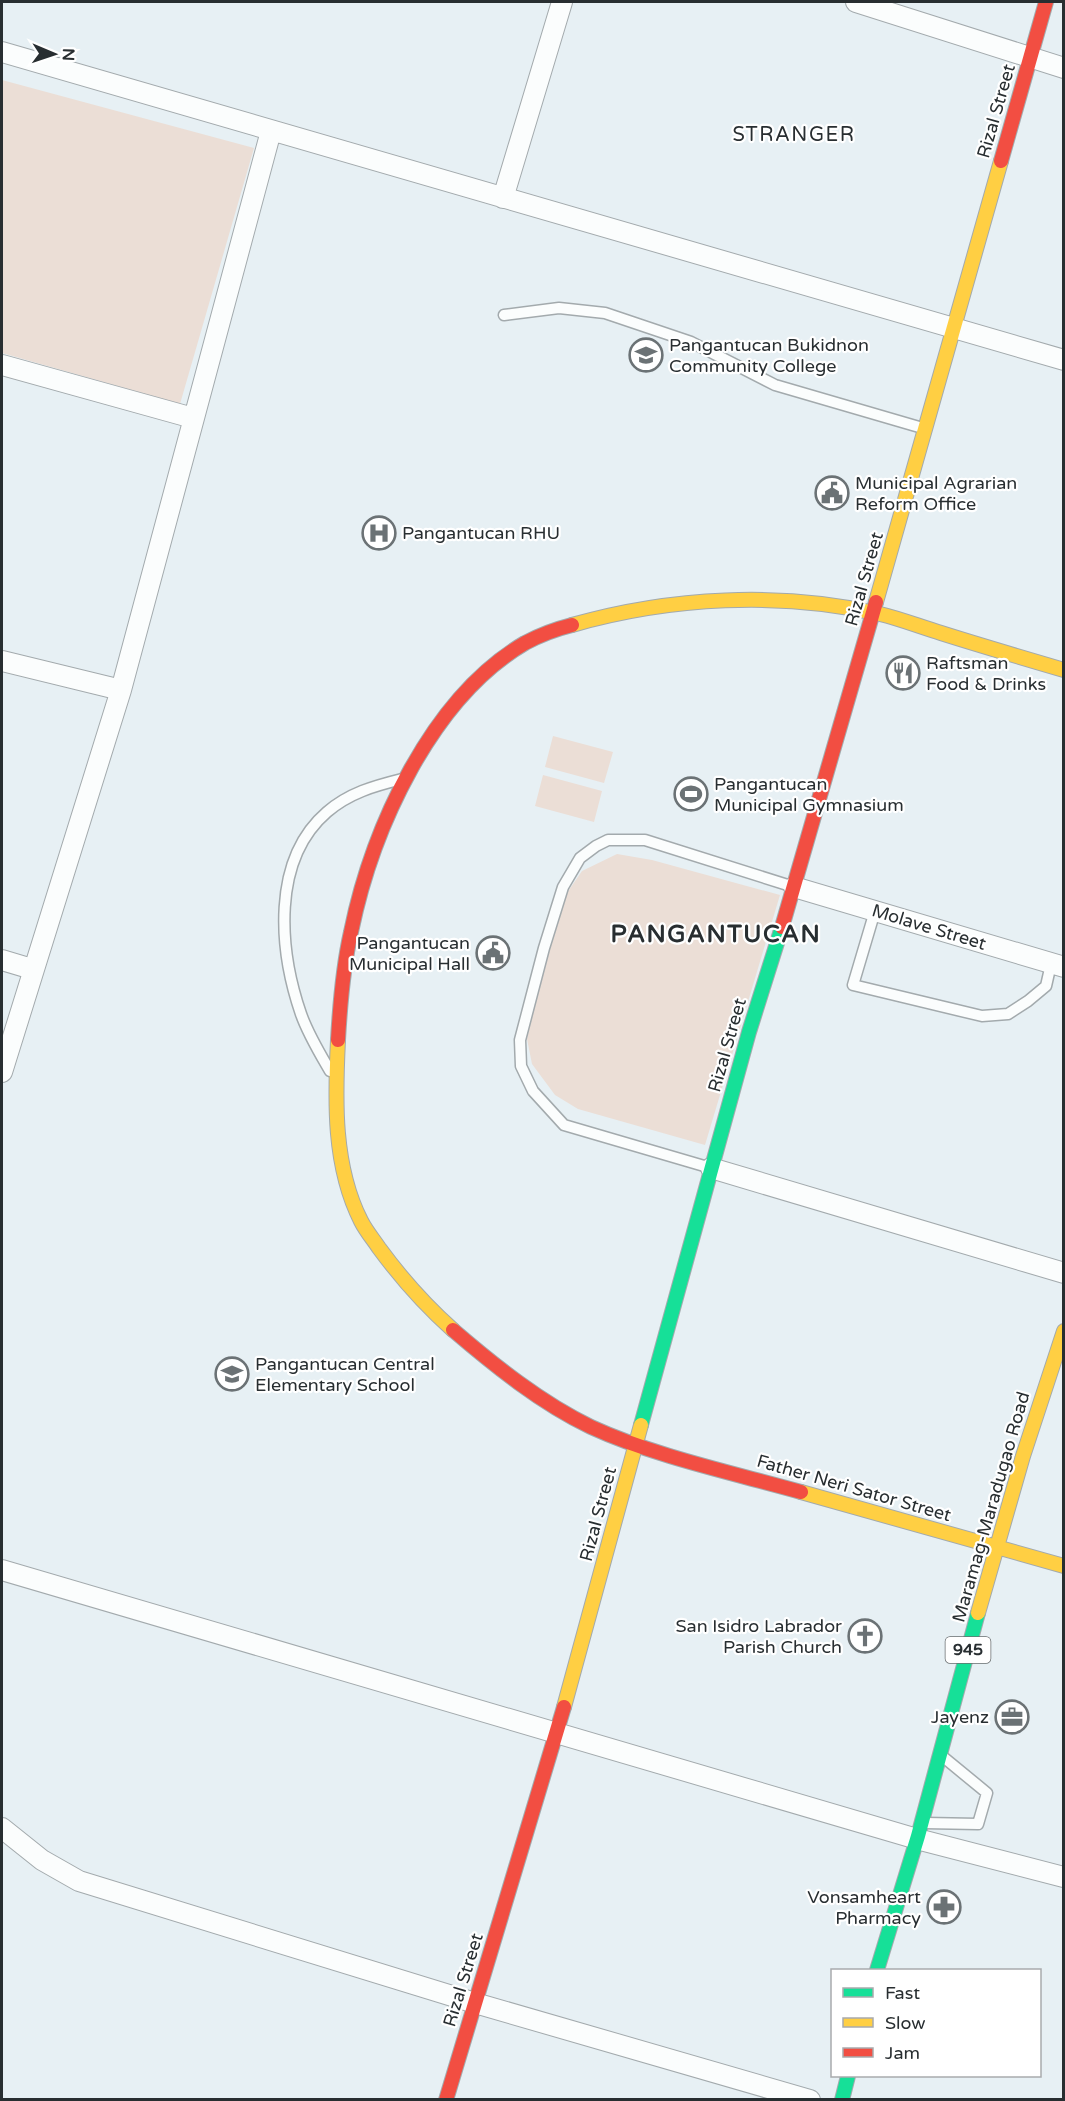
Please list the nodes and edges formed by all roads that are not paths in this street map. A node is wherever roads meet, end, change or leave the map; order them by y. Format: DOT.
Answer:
graph roads {
  1 [pos="562,2"];
  2 [pos="856,2"];
  3 [pos="1047,2"];
  4 [pos="2,52"];
  5 [pos="1030,58"];
  6 [pos="1064,68"];
  7 [pos="271,130"];
  8 [pos="503,198"];
  9 [pos="504,315"];
  10 [pos="954,330"];
  11 [pos="1064,360"];
  12 [pos="2,365"];
  13 [pos="192,418"];
  14 [pos="926,429"];
  15 [pos="873,612"];
  16 [pos="2,661"];
  17 [pos="1064,670"];
  18 [pos="121,690"];
  19 [pos="408,777"];
  20 [pos="794,887"];
  21 [pos="875,911"];
  22 [pos="2,960"];
  23 [pos="1057,965"];
  24 [pos="32,969"];
  25 [pos="2,1072"];
  26 [pos="336,1080"];
  27 [pos="711,1168"];
  28 [pos="1064,1273"];
  29 [pos="1064,1331"];
  30 [pos="635,1445"];
  31 [pos="998,1548"];
  32 [pos="1064,1566"];
  33 [pos="2,1570"];
  34 [pos="557,1734"];
  35 [pos="940,1754"];
  36 [pos="2,1828"];
  37 [pos="919,1831"];
  38 [pos="1064,1877"];
  39 [pos="878,1969"];
  40 [pos="475,2003"];
  41 [pos="848,2077"];
  42 [pos="446,2100"];
  43 [pos="810,2100"];
  44 [pos="842,2100"];
  1 -- 8 [label="street"];
  2 -- 5 [label="street"];
  3 -- 5 [label="street, Rizal Street"];
  4 -- 7 [label="street"];
  5 -- 6 [label="street"];
  5 -- 10 [label="street, Rizal Street"];
  7 -- 8 [label="street"];
  7 -- 13 [label="street"];
  8 -- 10 [label="street"];
  9 -- 14 [label="lane"];
  10 -- 11 [label="street"];
  10 -- 14 [label="street, Rizal Street"];
  12 -- 13 [label="street"];
  13 -- 18 [label="street"];
  14 -- 15 [label="street, Rizal Street"];
  15 -- 17 [label="street, Father Neri Sator Street"];
  15 -- 19 [label="street, Father Neri Sator Street"];
  15 -- 20 [label="street, Rizal Street"];
  16 -- 18 [label="street"];
  18 -- 24 [label="street"];
  19 -- 26 [label="street, Father Neri Sator Street"];
  19 -- 26 [label="lane"];
  20 -- 21 [label="street, Molave Street"];
  20 -- 27 [label="street, Rizal Street"];
  20 -- 27 [label="lane"];
  21 -- 23 [label="street, Molave Street"];
  21 -- 23 [label="lane"];
  22 -- 24 [label="street"];
  24 -- 25 [label="street"];
  26 -- 30 [label="street, Father Neri Sator Street"];
  27 -- 28 [label="street"];
  27 -- 30 [label="street, Rizal Street"];
  29 -- 31 [label="street, Maramag-Maradugao Road / 945"];
  30 -- 31 [label="street, Father Neri Sator Street"];
  30 -- 34 [label="street, Rizal Street"];
  31 -- 32 [label="street, Father Neri Sator Street"];
  31 -- 35 [label="street, Maramag-Maradugao Road / 945"];
  33 -- 34 [label="street"];
  34 -- 37 [label="street"];
  34 -- 40 [label="street, Rizal Street"];
  35 -- 37 [label="street, Maramag-Maradugao Road / 945"];
  35 -- 37 [label="lane"];
  36 -- 40 [label="street"];
  37 -- 38 [label="street"];
  37 -- 39 [label="street, Maramag-Maradugao Road / 945"];
  40 -- 42 [label="street, Rizal Street"];
  40 -- 43 [label="street"];
  41 -- 44 [label="street"];
}
